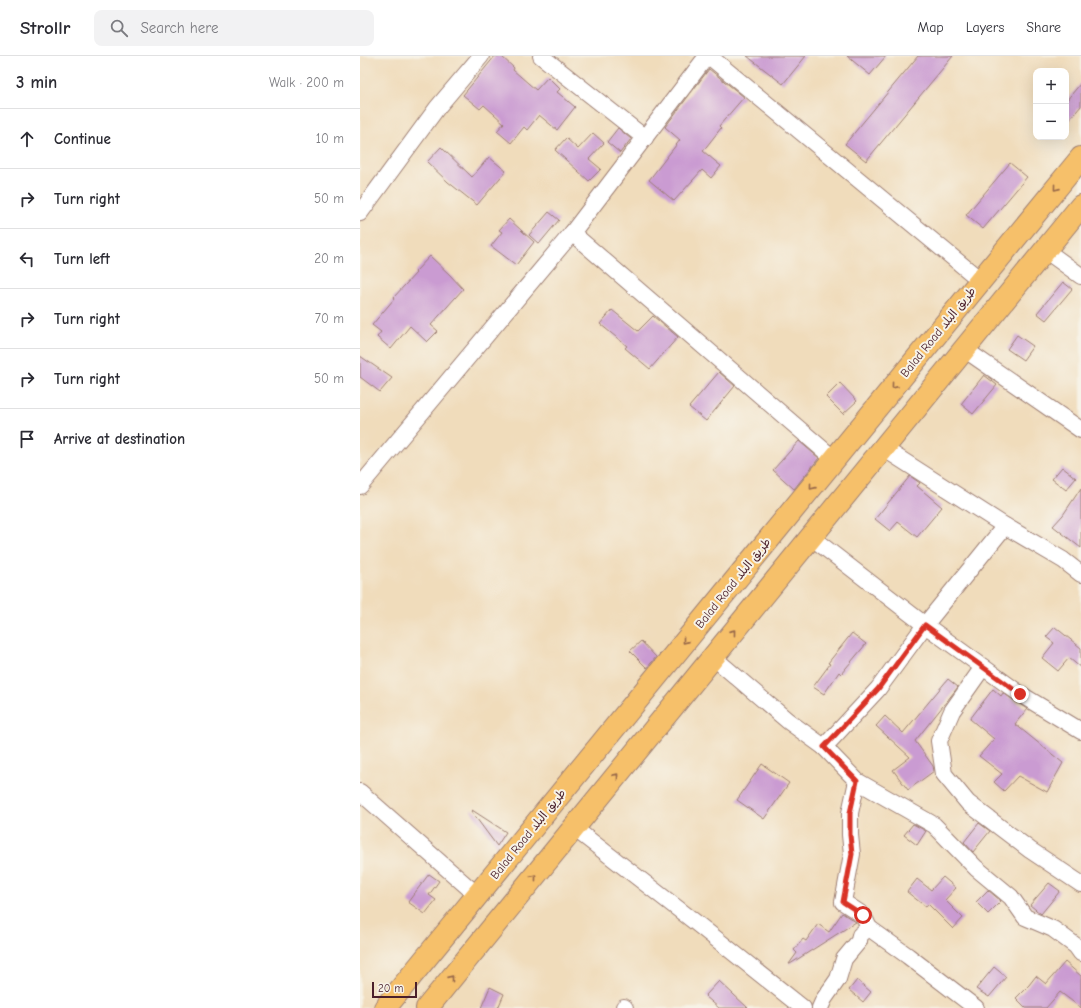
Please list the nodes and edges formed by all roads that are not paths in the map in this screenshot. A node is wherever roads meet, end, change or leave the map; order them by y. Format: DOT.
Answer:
graph roads {
  1 [pos="481,56"];
  2 [pos="541,56"];
  3 [pos="708,56"];
  4 [pos="644,138"];
  5 [pos="1081,158"];
  6 [pos="1081,206"];
  7 [pos="360,213"];
  8 [pos="572,233"];
  9 [pos="1045,250"];
  10 [pos="1081,276"];
  11 [pos="980,280"];
  12 [pos="964,349"];
  13 [pos="1081,430"];
  14 [pos="883,448"];
  15 [pos="834,459"];
  16 [pos="360,486"];
  17 [pos="1004,526"];
  18 [pos="811,537"];
  19 [pos="1081,574"];
  20 [pos="925,625"];
  21 [pos="713,657"];
  22 [pos="983,667"];
  23 [pos="1081,731"];
  24 [pos="824,747"];
  25 [pos="857,781"];
  26 [pos="360,792"];
  27 [pos="574,828"];
  28 [pos="1081,884"];
  29 [pos="477,895"];
  30 [pos="869,928"];
  31 [pos="1081,953"];
  32 [pos="385,1008"];
  33 [pos="427,1008"];
  34 [pos="803,1008"];
  35 [pos="820,1008"];
  36 [pos="976,1008"];
  1 -- 7 [label="street"];
  2 -- 4 [label="street"];
  3 -- 4 [label="street"];
  3 -- 11 [label="street"];
  4 -- 8 [label="street"];
  5 -- 11 [label="highway, Balad Road طريق البلد, one-way"];
  6 -- 9 [label="highway"];
  8 -- 15 [label="street"];
  8 -- 16 [label="street"];
  9 -- 10 [label="street"];
  9 -- 12 [label="highway"];
  11 -- 15 [label="highway, Balad Road طريق البلد, one-way"];
  12 -- 13 [label="street"];
  12 -- 14 [label="highway"];
  14 -- 17 [label="street"];
  14 -- 18 [label="highway"];
  15 -- 29 [label="highway, Balad Road طريق البلد, one-way"];
  17 -- 19 [label="street"];
  17 -- 20 [label="street"];
  18 -- 20 [label="street"];
  21 -- 18 [label="highway, one-way"];
  20 -- 22 [label="street"];
  20 -- 24 [label="street"];
  21 -- 24 [label="street"];
  27 -- 21 [label="highway, one-way"];
  22 -- 23 [label="street"];
  22 -- 28 [label="street"];
  24 -- 25 [label="street"];
  25 -- 30 [label="street"];
  25 -- 31 [label="street"];
  26 -- 29 [label="street"];
  33 -- 27 [label="highway, one-way"];
  27 -- 34 [label="street"];
  29 -- 32 [label="highway, Balad Road طريق البلد"];
  30 -- 35 [label="street"];
  30 -- 36 [label="street"];
}
